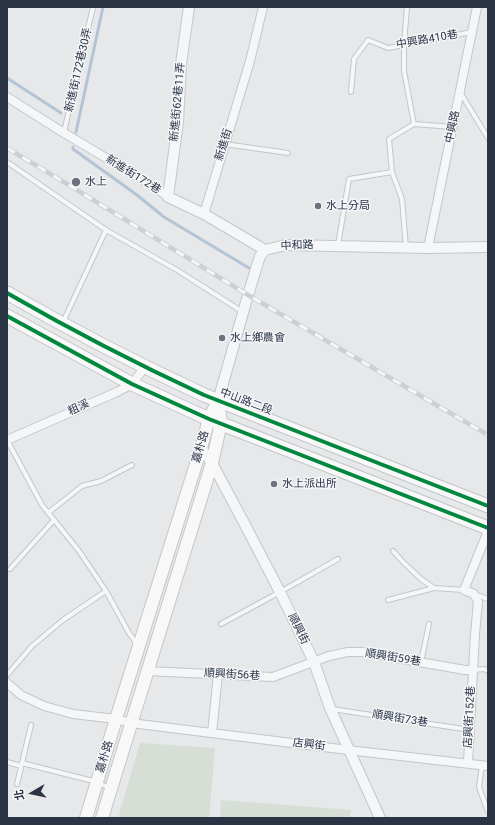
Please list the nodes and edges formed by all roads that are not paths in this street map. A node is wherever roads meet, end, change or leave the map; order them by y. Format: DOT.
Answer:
graph roads {
  1 [pos="93,7"];
  2 [pos="189,7"];
  3 [pos="263,7"];
  4 [pos="407,7"];
  5 [pos="478,7"];
  6 [pos="472,32"];
  7 [pos="404,44"];
  8 [pos="351,92"];
  9 [pos="460,92"];
  10 [pos="7,97"];
  11 [pos="414,124"];
  12 [pos="453,127"];
  13 [pos="64,133"];
  14 [pos="488,138"];
  15 [pos="224,144"];
  16 [pos="288,153"];
  17 [pos="7,162"];
  18 [pos="392,172"];
  19 [pos="168,197"];
  20 [pos="204,214"];
  21 [pos="106,230"];
  22 [pos="338,246"];
  23 [pos="488,247"];
  24 [pos="406,248"];
  25 [pos="428,248"];
  26 [pos="265,250"];
  27 [pos="7,293"];
  28 [pos="244,312"];
  29 [pos="7,316"];
  30 [pos="62,324"];
  31 [pos="145,367"];
  32 [pos="132,384"];
  33 [pos="218,401"];
  34 [pos="215,421"];
  35 [pos="7,440"];
  36 [pos="201,448"];
  37 [pos="212,463"];
  38 [pos="132,465"];
  39 [pos="488,506"];
  40 [pos="48,513"];
  41 [pos="54,520"];
  42 [pos="488,530"];
  43 [pos="393,551"];
  44 [pos="338,559"];
  45 [pos="10,569"];
  46 [pos="434,588"];
  47 [pos="464,590"];
  48 [pos="106,591"];
  49 [pos="280,592"];
  50 [pos="474,594"];
  51 [pos="488,599"];
  52 [pos="388,600"];
  53 [pos="222,624"];
  54 [pos="429,624"];
  55 [pos="139,646"];
  56 [pos="314,662"];
  57 [pos="421,662"];
  58 [pos="473,670"];
  59 [pos="147,671"];
  60 [pos="488,671"];
  61 [pos="218,674"];
  62 [pos="7,675"];
  63 [pos="7,683"];
  64 [pos="330,708"];
  65 [pos="116,719"];
  66 [pos="131,723"];
  67 [pos="30,725"];
  68 [pos="470,730"];
  69 [pos="212,733"];
  70 [pos="348,750"];
  71 [pos="7,762"];
  72 [pos="468,763"];
  73 [pos="21,764"];
  74 [pos="485,766"];
  75 [pos="97,782"];
  76 [pos="17,784"];
  77 [pos="111,789"];
  78 [pos="488,812"];
  79 [pos="86,818"];
  80 [pos="102,818"];
  81 [pos="380,818"];
  1 -- 13 [label="lane, 新進街172巷30弄"];
  2 -- 19 [label="street, 新進街62巷11弄"];
  3 -- 15 [label="street, 新進街"];
  4 -- 7 [label="lane"];
  5 -- 6 [label="street, 中興路"];
  6 -- 7 [label="lane, 中興路410巷"];
  6 -- 9 [label="street, 中興路"];
  7 -- 8 [label="lane, 中興路410巷"];
  7 -- 11 [label="lane"];
  9 -- 12 [label="street, 中興路"];
  9 -- 14 [label="lane"];
  10 -- 13 [label="street, 新進街172巷"];
  11 -- 12 [label="lane"];
  11 -- 18 [label="lane"];
  12 -- 25 [label="street, 中興路"];
  13 -- 19 [label="street, 新進街172巷"];
  15 -- 16 [label="lane"];
  15 -- 20 [label="street, 新進街"];
  17 -- 21 [label="lane"];
  18 -- 22 [label="lane"];
  18 -- 24 [label="lane"];
  19 -- 20 [label="street, 新進街172巷"];
  20 -- 26 [label="street"];
  21 -- 28 [label="lane"];
  21 -- 30 [label="lane"];
  22 -- 24 [label="street, 中和路"];
  22 -- 26 [label="street, 中和路"];
  23 -- 25 [label="street, 中和路"];
  24 -- 25 [label="street, 中和路"];
  26 -- 28 [label="street, 中和路"];
  27 -- 30 [label="main road, 中山路二段"];
  28 -- 33 [label="street, 中和路"];
  29 -- 32 [label="main road"];
  30 -- 31 [label="main road, 中山路二段"];
  31 -- 32 [label="street, 粗溪"];
  31 -- 33 [label="main road, 中山路二段"];
  32 -- 34 [label="main road"];
  32 -- 35 [label="street, 粗溪"];
  33 -- 34 [label="main road, 嘉朴路"];
  33 -- 39 [label="main road, 中山路二段"];
  34 -- 36 [label="main road, 嘉朴路"];
  34 -- 37 [label="main road, 嘉朴路"];
  34 -- 42 [label="main road"];
  35 -- 40 [label="lane"];
  36 -- 37 [label="street, 順興街"];
  36 -- 55 [label="main road, 嘉朴路"];
  37 -- 49 [label="street, 順興街"];
  37 -- 59 [label="main road, 嘉朴路"];
  38 -- 40 [label="lane"];
  40 -- 41 [label="lane"];
  41 -- 45 [label="lane"];
  41 -- 48 [label="lane"];
  42 -- 47 [label="street"];
  43 -- 46 [label="lane"];
  44 -- 49 [label="lane"];
  46 -- 47 [label="lane"];
  46 -- 52 [label="lane"];
  47 -- 50 [label="street"];
  48 -- 55 [label="lane"];
  48 -- 62 [label="lane"];
  49 -- 53 [label="lane"];
  49 -- 56 [label="street, 順興街"];
  50 -- 51 [label="lane"];
  50 -- 58 [label="street, 店興街152巷"];
  54 -- 57 [label="lane"];
  55 -- 65 [label="main road, 嘉朴路"];
  56 -- 57 [label="street, 順興街59巷"];
  56 -- 61 [label="street, 順興街56巷"];
  56 -- 64 [label="street, 順興街"];
  57 -- 58 [label="street, 順興街59巷"];
  58 -- 60 [label="lane"];
  58 -- 68 [label="street, 店興街152巷"];
  59 -- 61 [label="street, 順興街56巷"];
  59 -- 66 [label="main road, 嘉朴路"];
  61 -- 69 [label="street"];
  63 -- 65 [label="street, 店興街"];
  64 -- 68 [label="lane, 順興街73巷"];
  64 -- 70 [label="street, 順興街"];
  65 -- 66 [label="street, 店興街"];
  65 -- 75 [label="main road, 嘉朴路"];
  66 -- 69 [label="street, 店興街"];
  66 -- 77 [label="main road, 嘉朴路"];
  67 -- 73 [label="lane"];
  68 -- 72 [label="street, 店興街152巷"];
  69 -- 70 [label="street, 店興街"];
  70 -- 72 [label="street, 店興街"];
  70 -- 81 [label="street, 順興街"];
  71 -- 73 [label="lane"];
  72 -- 74 [label="street, 店興街"];
  73 -- 75 [label="lane"];
  73 -- 76 [label="lane"];
  74 -- 78 [label="lane"];
  75 -- 77 [label="lane"];
  75 -- 79 [label="main road, 嘉朴路"];
  77 -- 80 [label="main road, 嘉朴路"];
}
